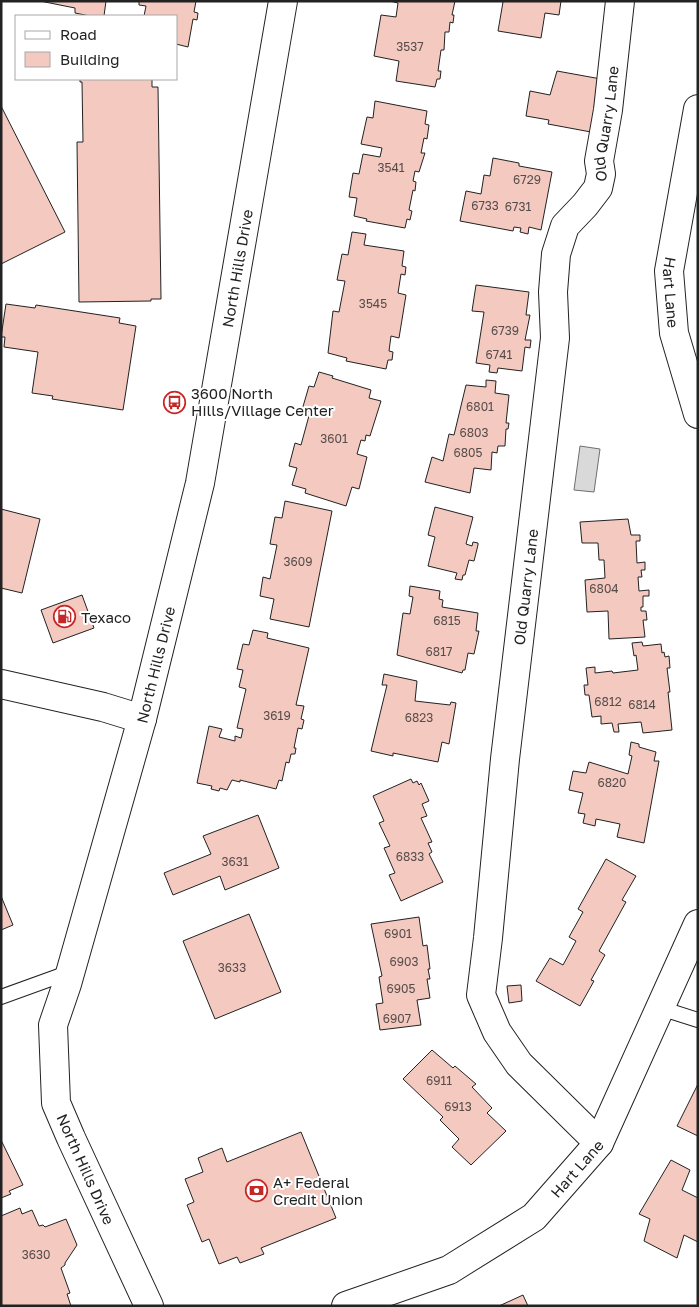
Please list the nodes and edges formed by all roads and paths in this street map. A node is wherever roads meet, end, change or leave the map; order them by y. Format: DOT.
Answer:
graph roads {
  1 [pos="283,1"];
  2 [pos="620,1"];
  3 [pos="698,110"];
  4 [pos="698,414"];
  5 [pos="1,684"];
  6 [pos="142,719"];
  7 [pos="698,924"];
  8 [pos="70,972"];
  9 [pos="1,996"];
  10 [pos="660,1008"];
  11 [pos="698,1020"];
  12 [pos="599,1143"];
  13 [pos="149,1306"];
  14 [pos="346,1306"];
  1 -- 6 [label="street, North Hills Drive"];
  2 -- 12 [label="street, Old Quarry Lane"];
  3 -- 4 [label="street, Hart Lane"];
  5 -- 6 [label="street"];
  6 -- 8 [label="street, North Hills Drive"];
  7 -- 10 [label="street, Hart Lane"];
  8 -- 9 [label="lane"];
  8 -- 13 [label="street, North Hills Drive"];
  10 -- 11 [label="lane"];
  10 -- 12 [label="street, Hart Lane"];
  12 -- 14 [label="street, Hart Lane"];
}
